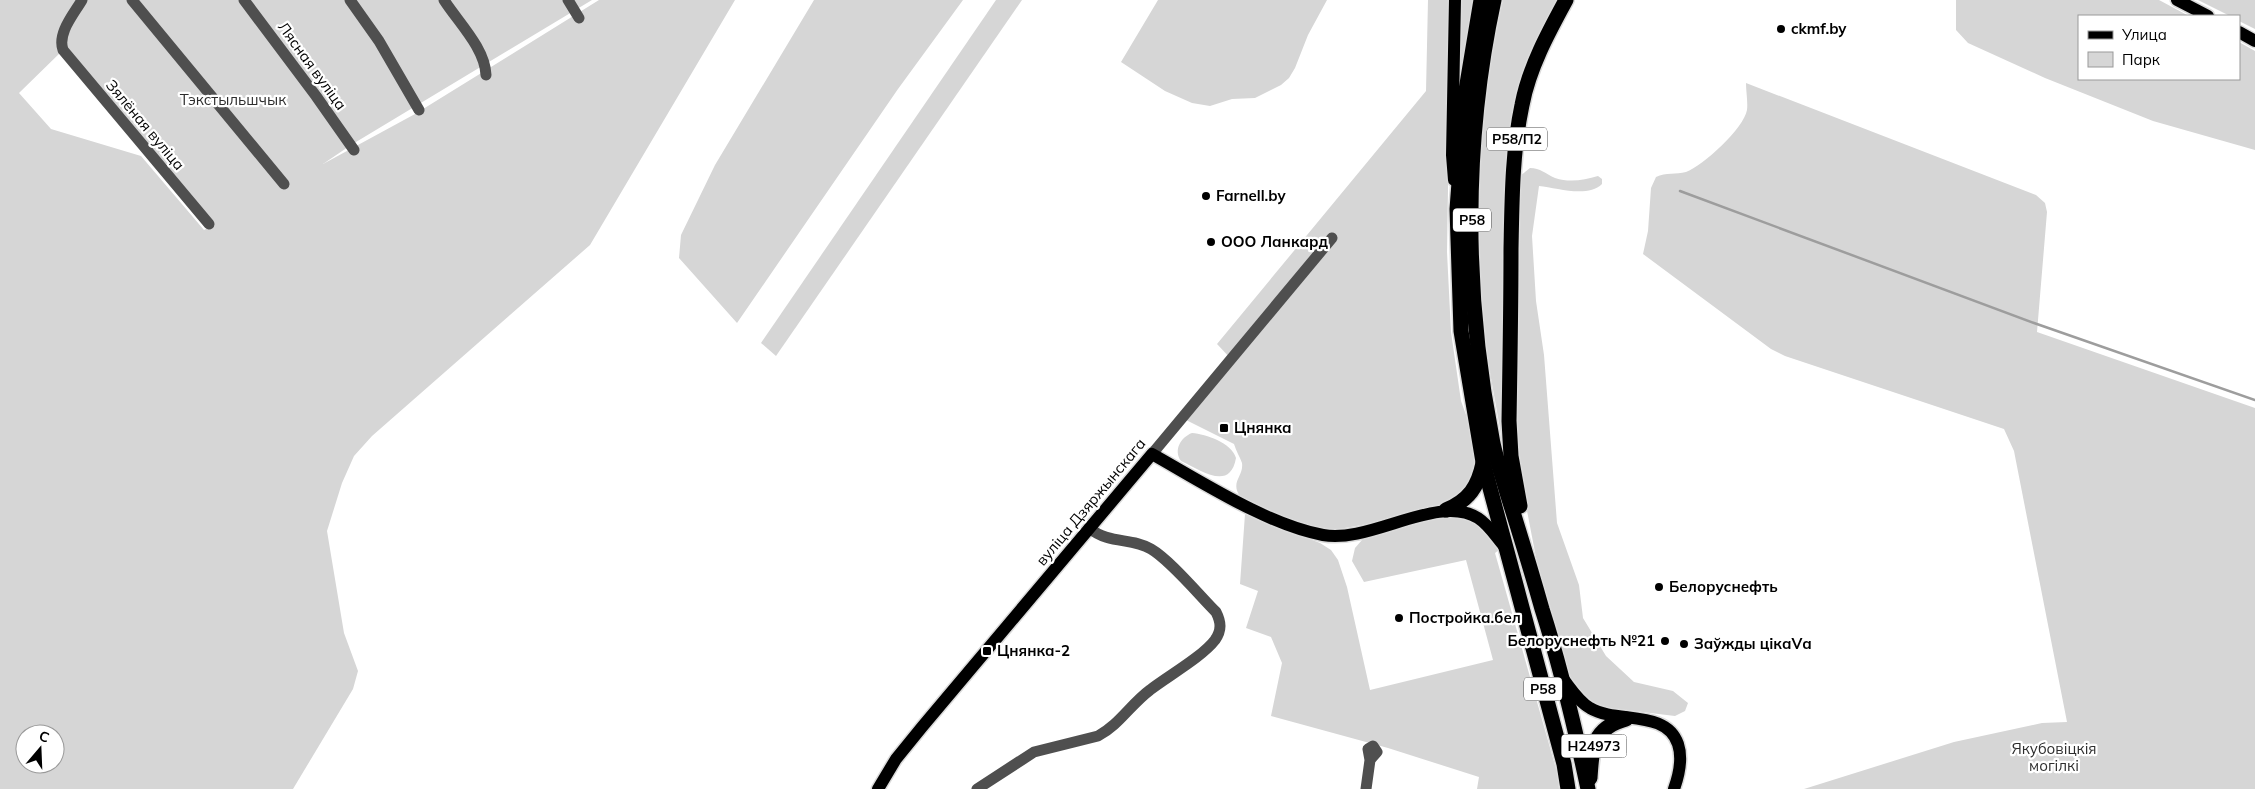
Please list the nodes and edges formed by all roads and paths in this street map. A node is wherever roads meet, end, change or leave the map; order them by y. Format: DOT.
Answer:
graph roads {
  1 [pos="82,0"];
  2 [pos="132,0"];
  3 [pos="244,0"];
  4 [pos="350,0"];
  5 [pos="444,0"];
  6 [pos="568,0"];
  7 [pos="1455,0"];
  8 [pos="1481,0"];
  9 [pos="1494,0"];
  10 [pos="1566,0"];
  11 [pos="2177,0"];
  12 [pos="2206,15"];
  13 [pos="579,18"];
  14 [pos="2240,33"];
  15 [pos="2255,41"];
  16 [pos="486,75"];
  17 [pos="420,110"];
  18 [pos="354,150"];
  19 [pos="284,184"];
  20 [pos="1457,209"];
  21 [pos="209,224"];
  22 [pos="1332,238"];
  23 [pos="1152,454"];
  24 [pos="1483,462"];
  25 [pos="1446,510"];
  26 [pos="1089,528"];
  27 [pos="1504,546"];
  28 [pos="1543,610"];
  29 [pos="1564,680"];
  30 [pos="1626,719"];
  31 [pos="1370,760"];
  32 [pos="878,789"];
  33 [pos="977,789"];
  34 [pos="1366,789"];
  35 [pos="1568,789"];
  36 [pos="1589,789"];
  37 [pos="1674,789"];
  1 -- 21 [label="street, Зялёная вуліца"];
  2 -- 19 [label="street"];
  3 -- 18 [label="street, Лясная вуліца"];
  4 -- 17 [label="street"];
  5 -- 16 [label="street"];
  6 -- 13 [label="street"];
  7 -- 20 [label="main road"];
  8 -- 20 [label="highway, Р58"];
  9 -- 28 [label="highway, Р58"];
  10 -- 28 [label="highway, Р58/П2"];
  11 -- 12 [label="main road"];
  14 -- 15 [label="main road"];
  20 -- 24 [label="highway, Р58"];
  22 -- 23 [label="street, вуліца Дзяржынскага"];
  23 -- 25 [label="main road"];
  23 -- 26 [label="main road, вуліца Дзяржынскага"];
  24 -- 25 [label="highway"];
  24 -- 27 [label="highway, Р58"];
  25 -- 27 [label="main road"];
  26 -- 32 [label="main road, вуліца Дзяржынскага"];
  26 -- 33 [label="street"];
  27 -- 35 [label="highway, Р58"];
  28 -- 29 [label="highway, Р58"];
  29 -- 30 [label="main road, Н24973"];
  29 -- 36 [label="highway, Р58"];
  30 -- 36 [label="highway, Н24973"];
  30 -- 37 [label="main road, Н24973"];
  31 -- 34 [label="street"];
}
